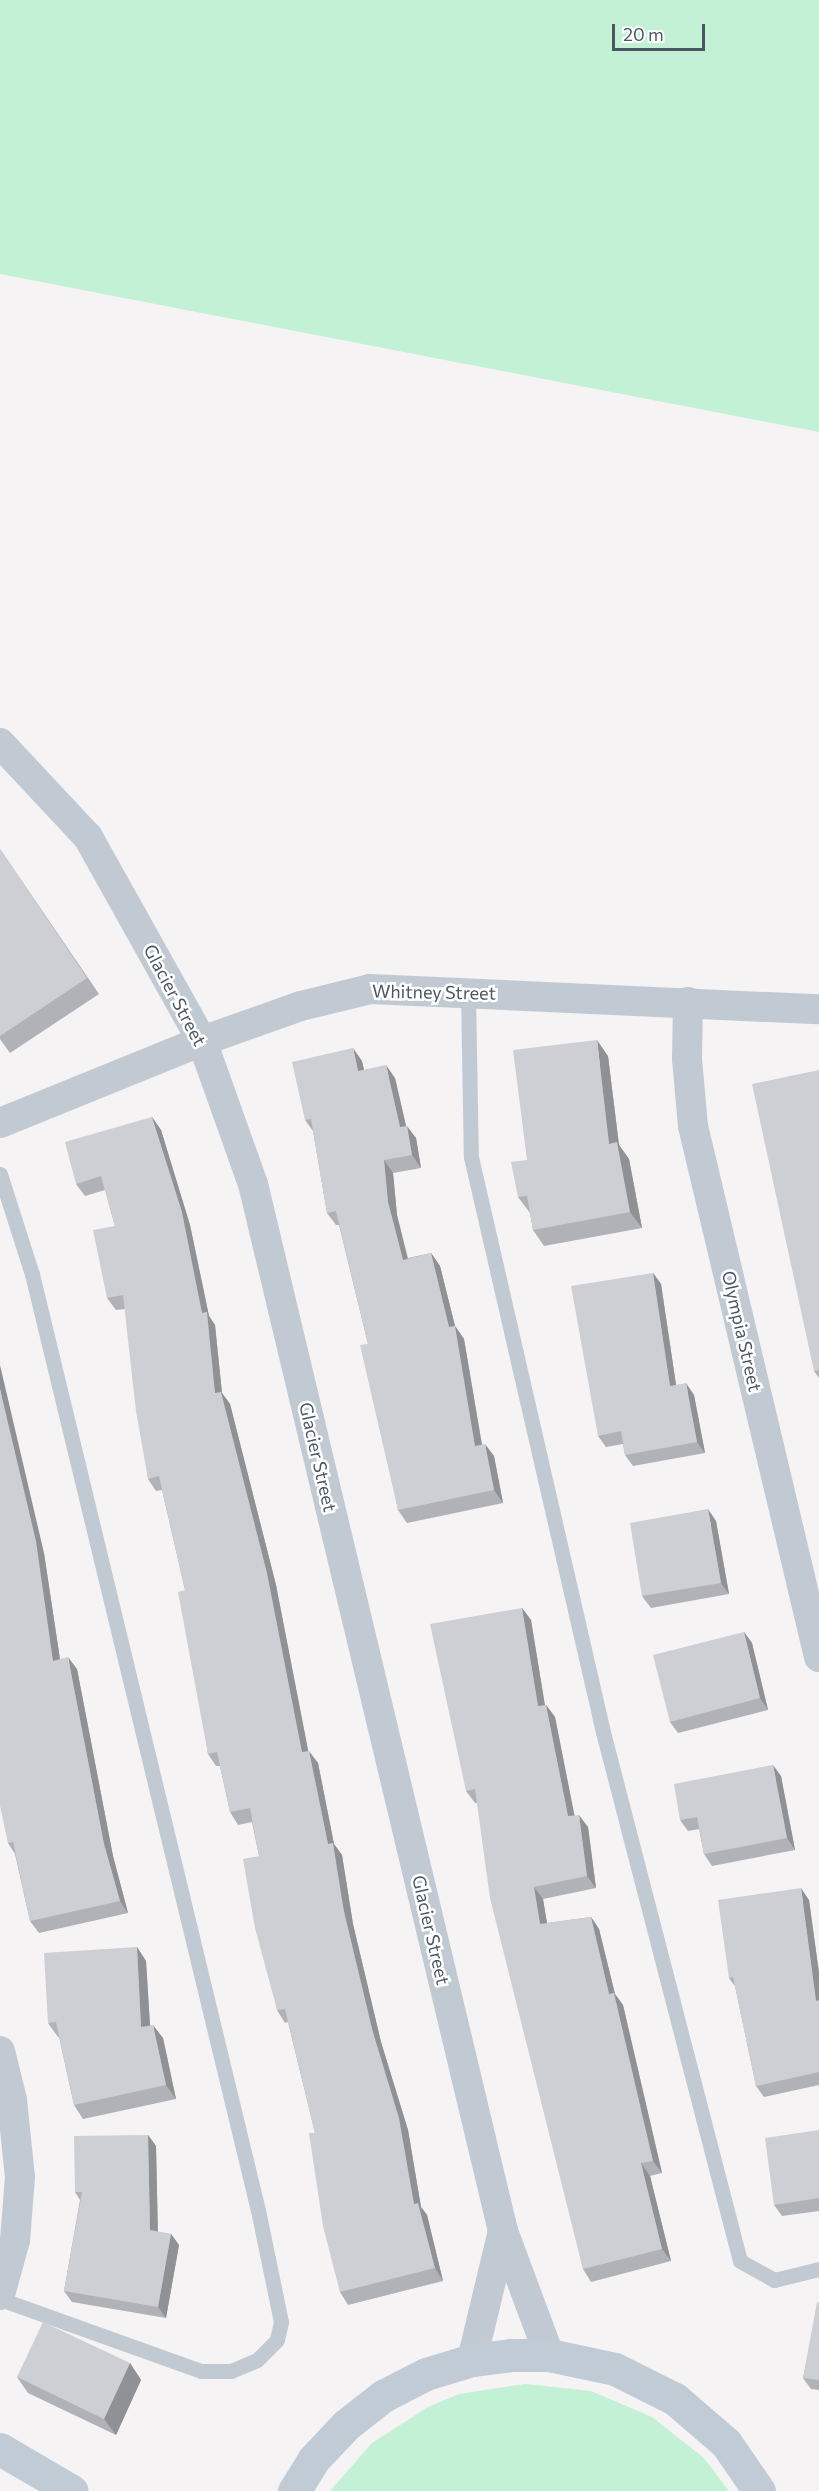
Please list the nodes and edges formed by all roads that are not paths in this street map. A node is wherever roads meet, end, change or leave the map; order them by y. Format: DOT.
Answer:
graph roads {
  1 [pos="0,743"];
  2 [pos="468,993"];
  3 [pos="688,1002"];
  4 [pos="819,1009"];
  5 [pos="202,1041"];
  6 [pos="0,1123"];
  7 [pos="0,1174"];
  8 [pos="819,1657"];
  9 [pos="0,2051"];
  10 [pos="503,2231"];
  11 [pos="819,2269"];
  12 [pos="0,2297"];
  13 [pos="549,2355"];
  14 [pos="471,2360"];
  15 [pos="0,2449"];
  16 [pos="72,2491"];
  17 [pos="294,2491"];
  18 [pos="759,2491"];
  1 -- 5 [label="street, Glacier Street"];
  2 -- 3 [label="street, Whitney Street"];
  2 -- 5 [label="street, Whitney Street"];
  2 -- 11 [label="lane"];
  3 -- 4 [label="street, Whitney Street"];
  3 -- 8 [label="street, Olympia Street"];
  5 -- 6 [label="street, Whitney Street"];
  5 -- 10 [label="street, Glacier Street"];
  7 -- 12 [label="lane"];
  9 -- 12 [label="street"];
  10 -- 13 [label="street, Glacier Street"];
  10 -- 14 [label="street, Glacier Street"];
  13 -- 14 [label="street"];
  13 -- 18 [label="street"];
  14 -- 17 [label="street"];
  15 -- 16 [label="street"];
}
